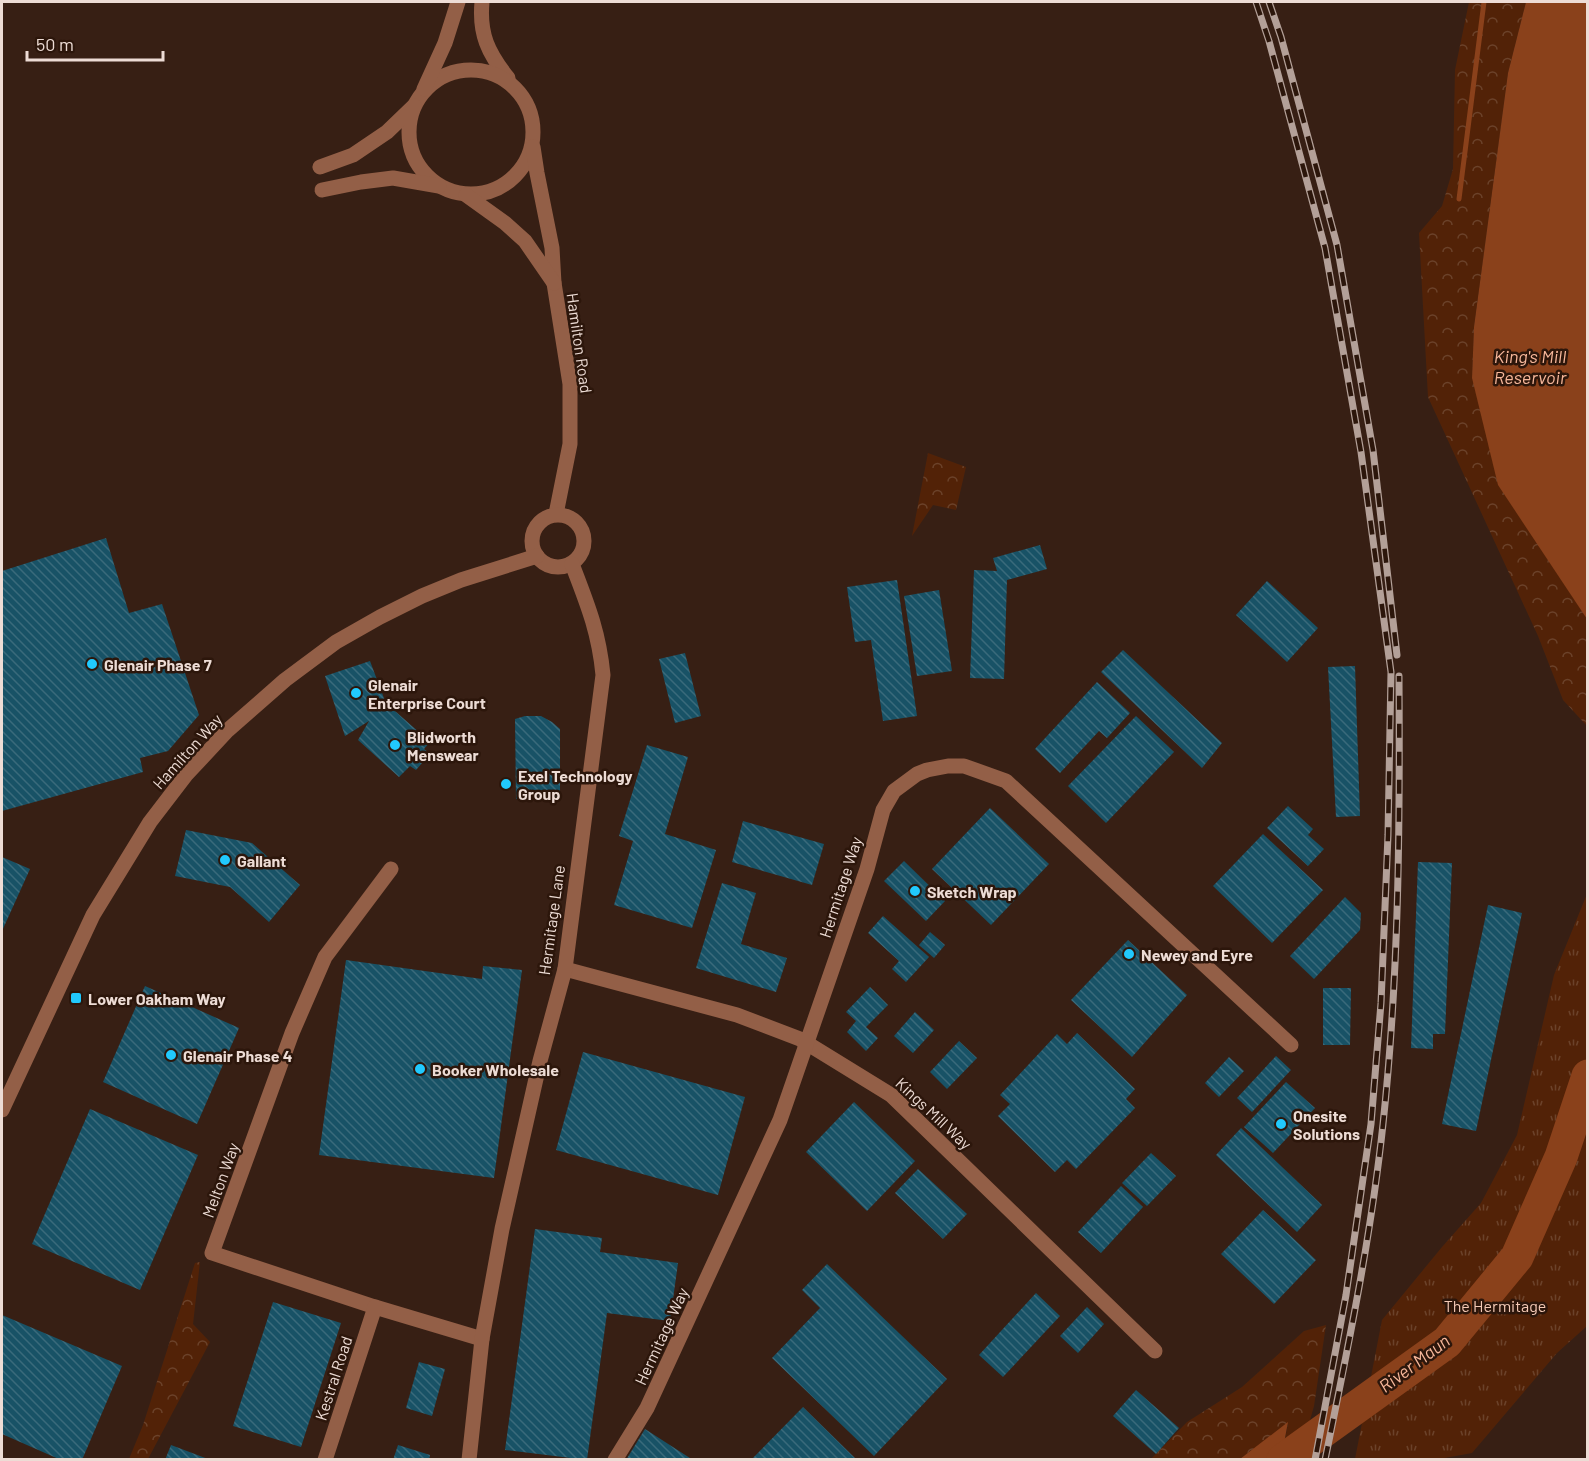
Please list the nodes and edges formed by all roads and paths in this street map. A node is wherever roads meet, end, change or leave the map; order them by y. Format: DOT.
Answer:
graph roads {
  1 [pos="458,2"];
  2 [pos="482,2"];
  3 [pos="513,86"];
  4 [pos="418,100"];
  5 [pos="533,144"];
  6 [pos="320,167"];
  7 [pos="439,186"];
  8 [pos="322,190"];
  9 [pos="465,195"];
  10 [pos="554,283"];
  11 [pos="556,514"];
  12 [pos="537,556"];
  13 [pos="572,564"];
  14 [pos="391,869"];
  15 [pos="565,969"];
  16 [pos="806,1043"];
  17 [pos="1291,1045"];
  18 [pos="2,1110"];
  19 [pos="375,1307"];
  20 [pos="482,1339"];
  21 [pos="1155,1351"];
  22 [pos="326,1460"];
  23 [pos="469,1460"];
  24 [pos="615,1460"];
  1 -- 4 [label="street, Hamilton Road"];
  2 -- 3 [label="street, Hamilton Road"];
  3 -- 4 [label="street, Hamilton Road"];
  3 -- 5 [label="street, Hamilton Road"];
  4 -- 6 [label="street"];
  4 -- 7 [label="street, Hamilton Road"];
  5 -- 9 [label="street, Hamilton Road"];
  5 -- 10 [label="street, Hamilton Road"];
  7 -- 8 [label="street"];
  7 -- 9 [label="street, Hamilton Road"];
  9 -- 10 [label="street, Hamilton Road"];
  10 -- 11 [label="street, Hamilton Road"];
  11 -- 12 [label="street"];
  11 -- 13 [label="street"];
  12 -- 13 [label="street"];
  12 -- 18 [label="street, Hamilton Way"];
  13 -- 15 [label="street, Hermitage Lane"];
  14 -- 19 [label="street, Melton Way"];
  15 -- 16 [label="street, Kings Mill Way"];
  15 -- 20 [label="street, Hermitage Lane"];
  16 -- 17 [label="street, Hermitage Way"];
  16 -- 21 [label="street, Kings Mill Way"];
  16 -- 24 [label="street, Hermitage Way"];
  19 -- 20 [label="street, Melton Way"];
  19 -- 22 [label="street, Kestral Road"];
  20 -- 23 [label="street, Hermitage Lane"];
}
